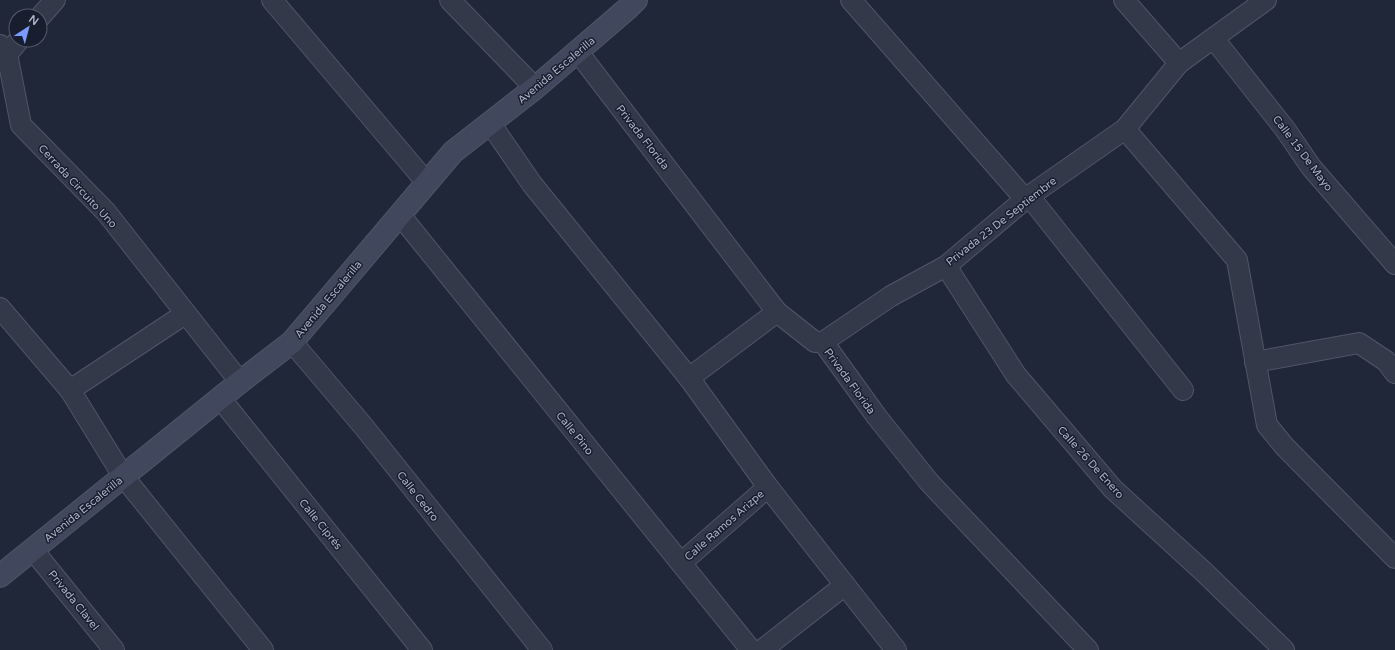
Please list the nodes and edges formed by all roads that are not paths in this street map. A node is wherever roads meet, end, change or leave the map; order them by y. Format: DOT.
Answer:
graph roads {
  1 [pos="55,0"];
  2 [pos="272,0"];
  3 [pos="450,0"];
  4 [pos="852,0"];
  5 [pos="1124,0"];
  6 [pos="1266,0"];
  7 [pos="627,3"];
  8 [pos="48,8"];
  9 [pos="1214,39"];
  10 [pos="9,48"];
  11 [pos="578,52"];
  12 [pos="1179,63"];
  13 [pos="534,88"];
  14 [pos="490,124"];
  15 [pos="1125,129"];
  16 [pos="427,183"];
  17 [pos="1027,197"];
  18 [pos="400,215"];
  19 [pos="1395,264"];
  20 [pos="946,266"];
  21 [pos="0,308"];
  22 [pos="777,312"];
  23 [pos="185,314"];
  24 [pos="292,342"];
  25 [pos="823,342"];
  26 [pos="1255,362"];
  27 [pos="1390,367"];
  28 [pos="690,378"];
  29 [pos="240,382"];
  30 [pos="70,390"];
  31 [pos="1183,390"];
  32 [pos="220,398"];
  33 [pos="123,476"];
  34 [pos="768,487"];
  35 [pos="33,550"];
  36 [pos="1395,558"];
  37 [pos="681,563"];
  38 [pos="0,576"];
  39 [pos="846,585"];
  40 [pos="114,650"];
  41 [pos="264,650"];
  42 [pos="422,650"];
  43 [pos="542,650"];
  44 [pos="751,650"];
  45 [pos="762,650"];
  46 [pos="896,650"];
  47 [pos="1088,650"];
  48 [pos="1284,650"];
  1 -- 8 [label="street"];
  2 -- 16 [label="street"];
  3 -- 13 [label="street"];
  4 -- 17 [label="street"];
  5 -- 12 [label="street"];
  6 -- 9 [label="street, Privada 23 De Septiembre"];
  7 -- 11 [label="main road, Avenida Escalerilla"];
  9 -- 12 [label="street, Privada 23 De Septiembre"];
  9 -- 19 [label="street, Calle 15 De Mayo"];
  10 -- 23 [label="street, Cerrada Circuito Uno"];
  11 -- 13 [label="main road, Avenida Escalerilla"];
  11 -- 22 [label="street, Privada Florida"];
  12 -- 15 [label="street, Privada 23 De Septiembre"];
  13 -- 14 [label="main road, Avenida Escalerilla"];
  14 -- 16 [label="main road, Avenida Escalerilla"];
  14 -- 28 [label="street"];
  15 -- 17 [label="street, Privada 23 De Septiembre"];
  15 -- 26 [label="street"];
  16 -- 18 [label="main road, Avenida Escalerilla"];
  17 -- 20 [label="street, Privada 23 De Septiembre"];
  17 -- 31 [label="street"];
  18 -- 24 [label="main road, Avenida Escalerilla"];
  18 -- 37 [label="street, Calle Pino"];
  20 -- 25 [label="street, Privada 23 De Septiembre"];
  20 -- 48 [label="street, Calle 26 De Enero"];
  21 -- 30 [label="street"];
  22 -- 25 [label="street, Privada Florida"];
  22 -- 28 [label="street"];
  23 -- 29 [label="street, Cerrada Circuito Uno"];
  23 -- 30 [label="street"];
  24 -- 29 [label="main road, Avenida Escalerilla"];
  24 -- 43 [label="street, Calle Cedro"];
  25 -- 47 [label="street, Privada Florida"];
  26 -- 27 [label="street"];
  26 -- 36 [label="street"];
  28 -- 34 [label="street"];
  29 -- 32 [label="main road, Avenida Escalerilla"];
  30 -- 33 [label="street"];
  32 -- 33 [label="main road, Avenida Escalerilla"];
  32 -- 42 [label="street, Calle Ciprés"];
  33 -- 35 [label="main road, Avenida Escalerilla"];
  33 -- 41 [label="street"];
  34 -- 37 [label="street, Calle Ramos Arizpe"];
  34 -- 39 [label="street"];
  35 -- 38 [label="main road, Avenida Escalerilla"];
  35 -- 40 [label="street, Privada Clavel"];
  37 -- 44 [label="street, Calle Pino"];
  39 -- 45 [label="street"];
  39 -- 46 [label="street"];
}
